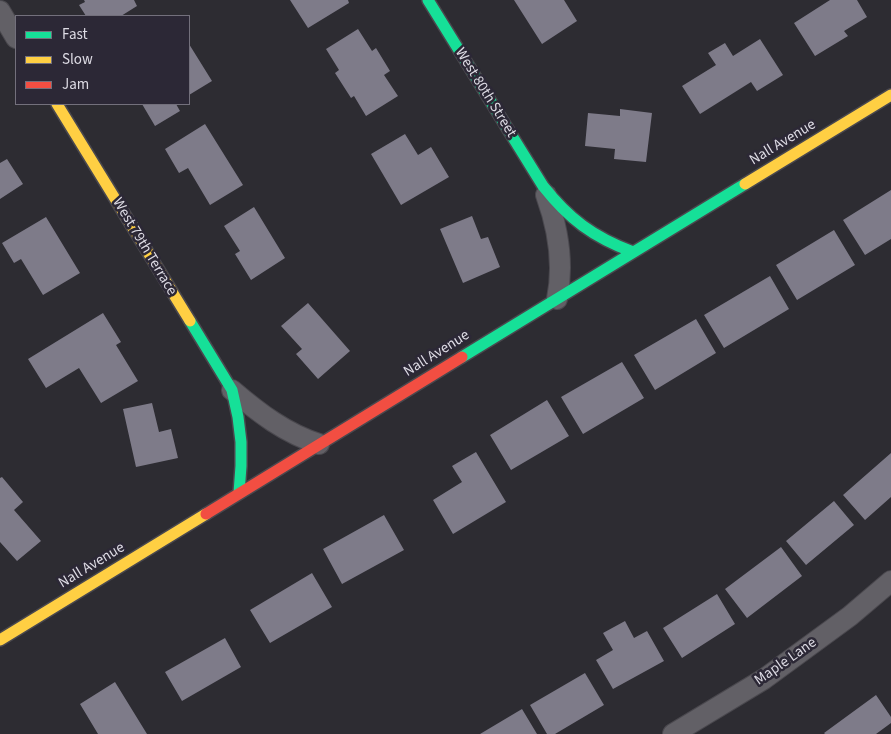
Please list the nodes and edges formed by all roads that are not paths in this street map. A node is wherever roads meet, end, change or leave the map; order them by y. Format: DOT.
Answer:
graph roads {
  1 [pos="428,0"];
  2 [pos="0,11"];
  3 [pos="15,36"];
  4 [pos="891,95"];
  5 [pos="58,105"];
  6 [pos="543,186"];
  7 [pos="633,252"];
  8 [pos="557,298"];
  9 [pos="232,390"];
  10 [pos="319,444"];
  11 [pos="239,493"];
  12 [pos="891,581"];
  13 [pos="0,640"];
  14 [pos="674,734"];
  1 -- 6 [label="main road, West 80th Street"];
  2 -- 3 [label="street"];
  4 -- 7 [label="main road, Nall Avenue"];
  5 -- 9 [label="main road, West 79th Terrace"];
  6 -- 7 [label="main road, West 80th Street"];
  6 -- 8 [label="street, West 80th Street"];
  7 -- 8 [label="main road, Nall Avenue"];
  8 -- 10 [label="main road, Nall Avenue"];
  9 -- 10 [label="street, West 79th Terrace"];
  9 -- 11 [label="main road, West 79th Terrace"];
  10 -- 11 [label="main road, Nall Avenue"];
  11 -- 13 [label="main road, Nall Avenue"];
  12 -- 14 [label="street, Maple Lane"];
}
